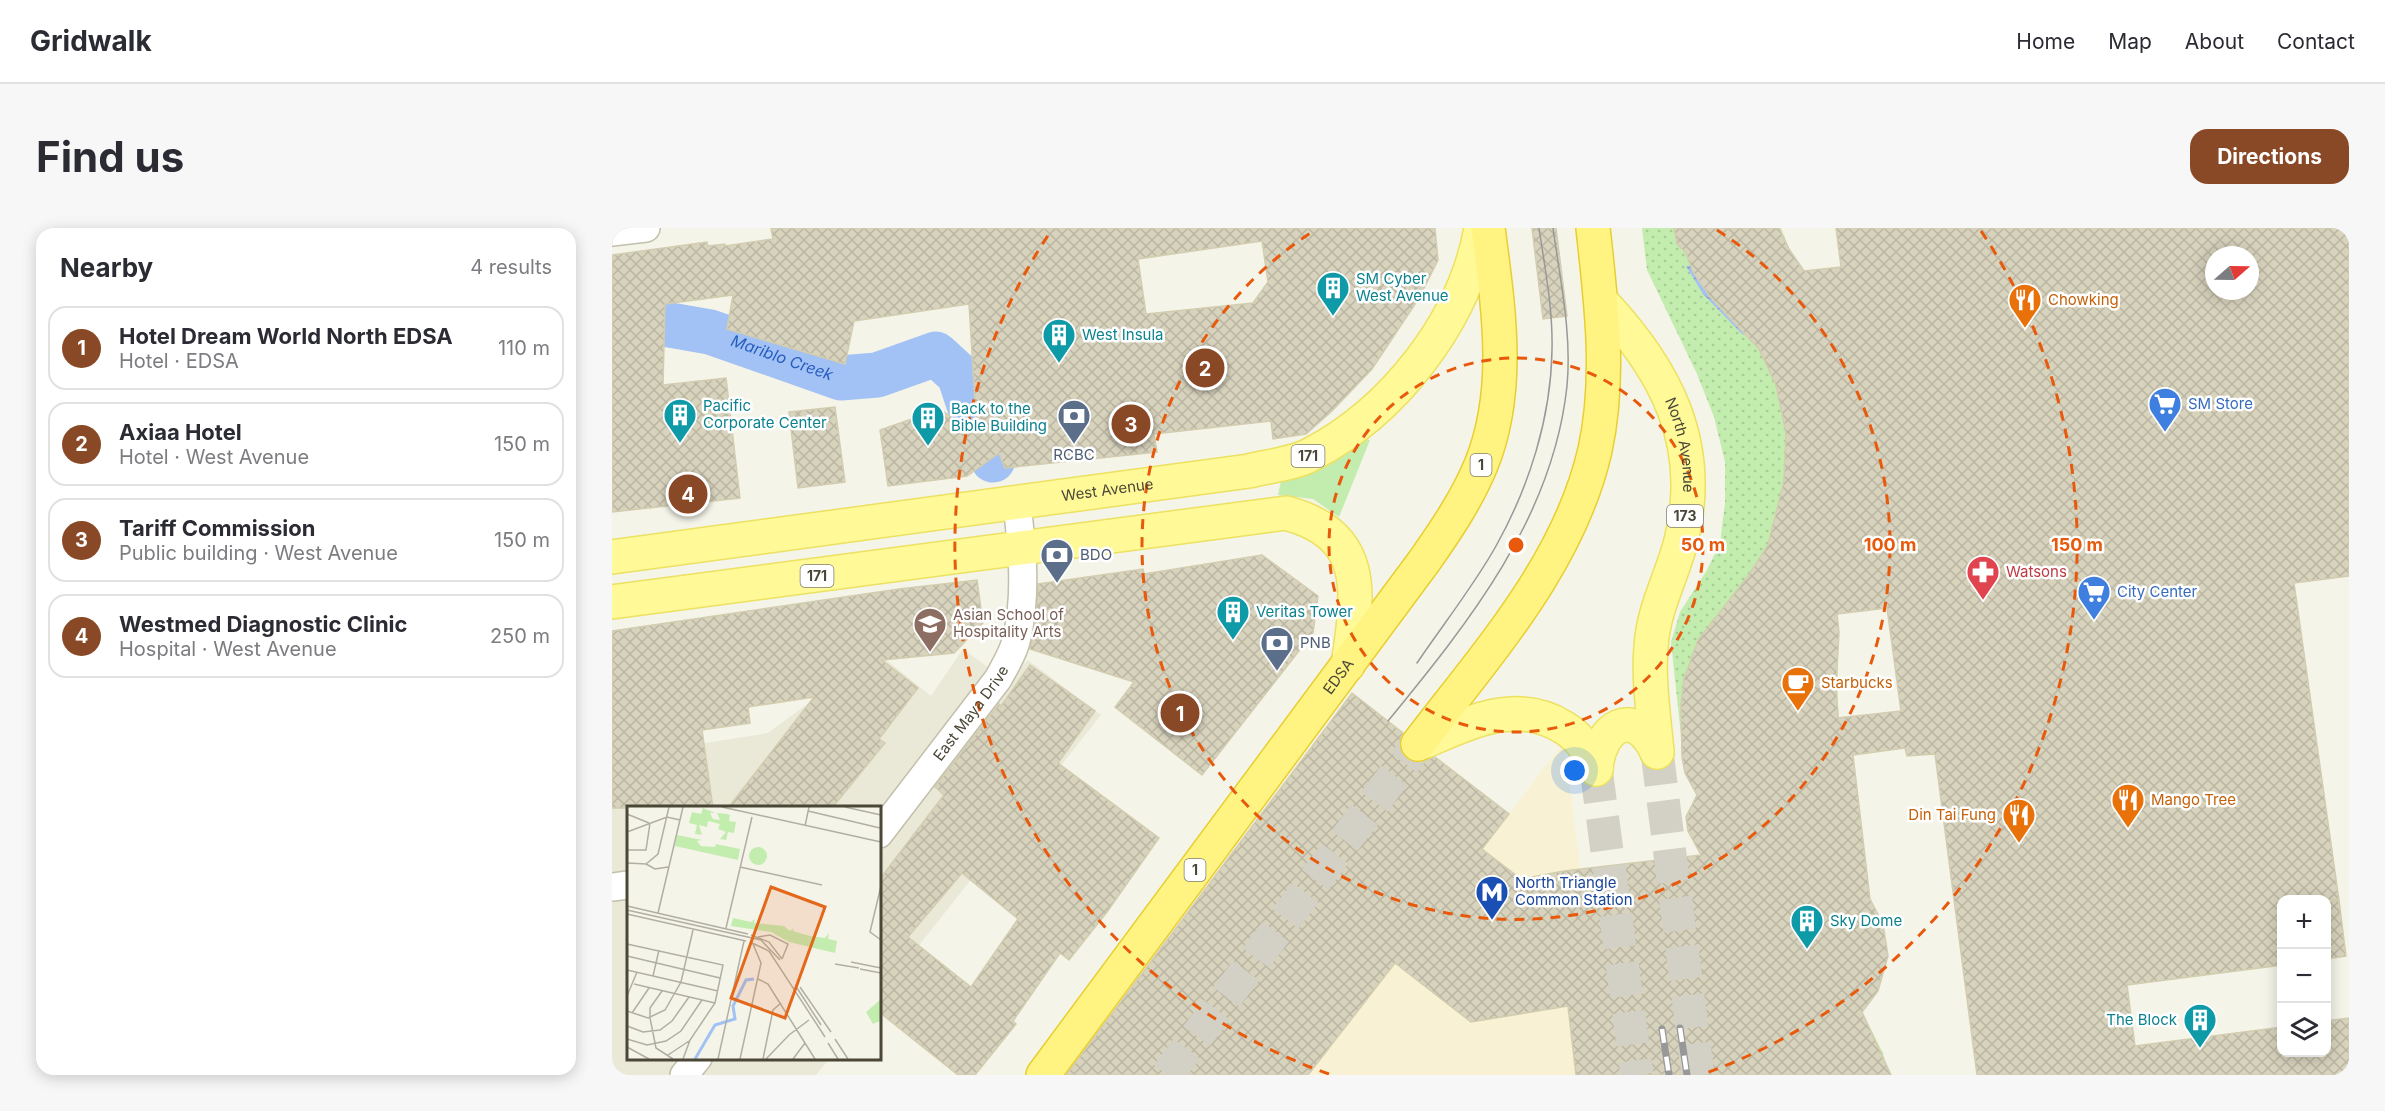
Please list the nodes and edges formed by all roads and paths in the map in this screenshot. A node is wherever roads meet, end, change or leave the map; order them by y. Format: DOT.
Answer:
graph roads {
  1 [pos="646,228"];
  2 [pos="1481,228"];
  3 [pos="1488,228"];
  4 [pos="1593,228"];
  5 [pos="612,232"];
  6 [pos="1601,301"];
  7 [pos="1017,503"];
  8 [pos="1022,550"];
  9 [pos="612,557"];
  10 [pos="612,602"];
  11 [pos="1348,665"];
  12 [pos="1418,744"];
  13 [pos="880,833"];
  14 [pos="627,885"];
  15 [pos="612,887"];
  16 [pos="697,1060"];
  17 [pos="684,1075"];
  18 [pos="1043,1075"];
  1 -- 5 [label="street"];
  2 -- 7 [label="main road, West Avenue / 171"];
  3 -- 11 [label="highway, EDSA / 1"];
  4 -- 6 [label="highway"];
  6 -- 12 [label="highway"];
  6 -- 12 [label="main road, North Avenue / 173"];
  7 -- 8 [label="street, East Maya Drive"];
  7 -- 9 [label="main road, West Avenue / 171"];
  8 -- 10 [label="main road, 171"];
  8 -- 11 [label="main road, 171"];
  8 -- 13 [label="street, East Maya Drive"];
  11 -- 18 [label="highway, EDSA / 1"];
  14 -- 15 [label="street"];
  16 -- 17 [label="street"];
}
